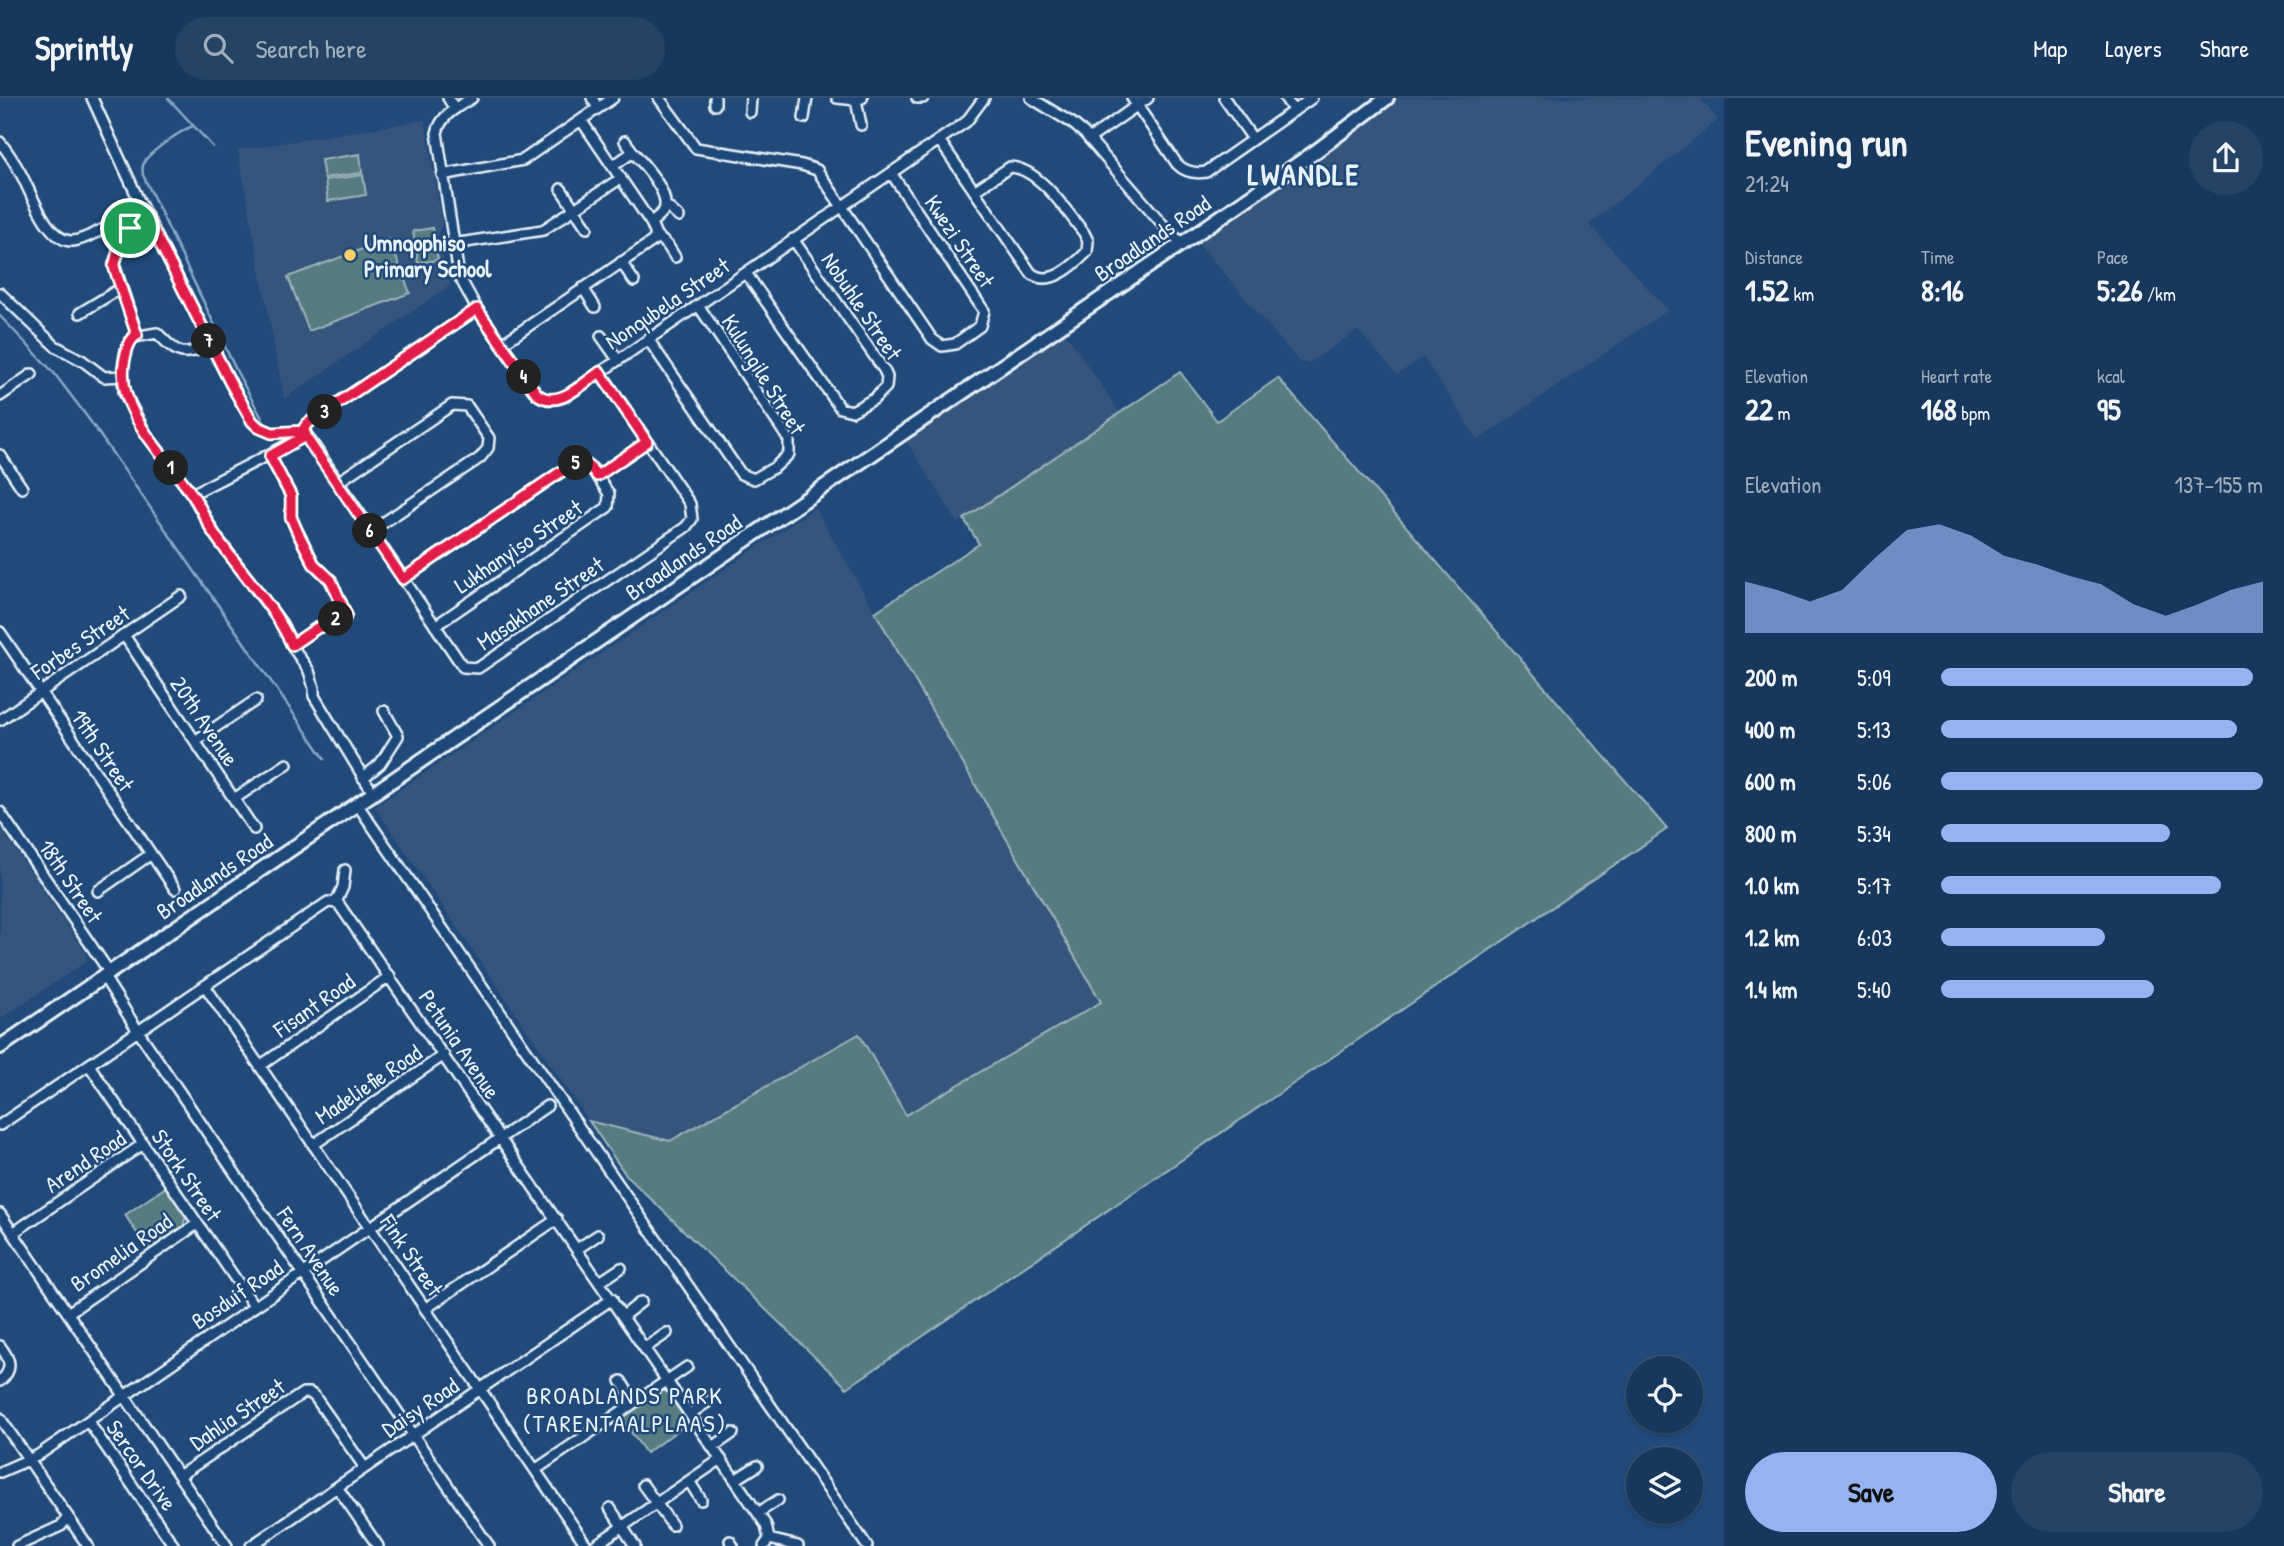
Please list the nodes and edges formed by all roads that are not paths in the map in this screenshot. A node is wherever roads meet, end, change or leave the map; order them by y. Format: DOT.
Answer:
graph roads {
  1 [pos="92,98"];
  2 [pos="448,98"];
  3 [pos="472,98"];
  4 [pos="592,98"];
  5 [pos="613,98"];
  6 [pos="659,98"];
  7 [pos="751,98"];
  8 [pos="807,98"];
  9 [pos="836,98"];
  10 [pos="917,98"];
  11 [pos="923,98"];
  12 [pos="984,98"];
  13 [pos="1031,98"];
  14 [pos="1148,98"];
  15 [pos="1224,98"];
  16 [pos="1285,98"];
  17 [pos="1312,98"];
  18 [pos="1387,98"];
  19 [pos="859,99"];
  20 [pos="1135,102"];
  21 [pos="598,108"];
  22 [pos="455,109"];
  23 [pos="1294,111"];
  24 [pos="750,112"];
  25 [pos="804,118"];
  26 [pos="581,120"];
  27 [pos="861,125"];
  28 [pos="1088,139"];
  29 [pos="1253,139"];
  30 [pos="625,141"];
  31 [pos="939,141"];
  32 [pos="0,142"];
  33 [pos="633,152"];
  34 [pos="613,166"];
  35 [pos="891,173"];
  36 [pos="442,175"];
  37 [pos="621,178"];
  38 [pos="561,189"];
  39 [pos="974,191"];
  40 [pos="666,205"];
  41 [pos="842,206"];
  42 [pos="575,210"];
  43 [pos="146,216"];
  44 [pos="679,217"];
  45 [pos="651,222"];
  46 [pos="130,228"];
  47 [pos="587,228"];
  48 [pos="654,238"];
  49 [pos="793,239"];
  50 [pos="1183,243"];
  51 [pos="453,244"];
  52 [pos="675,257"];
  53 [pos="621,262"];
  54 [pos="746,273"];
  55 [pos="634,281"];
  56 [pos="121,288"];
  57 [pos="583,288"];
  58 [pos="0,293"];
  59 [pos="698,306"];
  60 [pos="595,307"];
  61 [pos="477,309"];
  62 [pos="80,313"];
  63 [pos="601,336"];
  64 [pos="134,337"];
  65 [pos="648,340"];
  66 [pos="502,344"];
  67 [pos="211,345"];
  68 [pos="618,360"];
  69 [pos="600,372"];
  70 [pos="32,374"];
  71 [pos="122,376"];
  72 [pos="0,396"];
  73 [pos="305,434"];
  74 [pos="647,442"];
  75 [pos="0,455"];
  76 [pos="270,456"];
  77 [pos="597,476"];
  78 [pos="338,482"];
  79 [pos="22,488"];
  80 [pos="192,494"];
  81 [pos="371,531"];
  82 [pos="403,579"];
  83 [pos="181,596"];
  84 [pos="435,626"];
  85 [pos="0,632"];
  86 [pos="124,635"];
  87 [pos="292,645"];
  88 [pos="41,692"];
  89 [pos="256,700"];
  90 [pos="384,711"];
  91 [pos="0,720"];
  92 [pos="195,741"];
  93 [pos="288,764"];
  94 [pos="363,778"];
  95 [pos="373,793"];
  96 [pos="234,799"];
  97 [pos="357,804"];
  98 [pos="0,812"];
  99 [pos="254,828"];
  100 [pos="151,854"];
  101 [pos="345,870"];
  102 [pos="175,889"];
  103 [pos="98,891"];
  104 [pos="336,902"];
  105 [pos="107,974"];
  106 [pos="390,976"];
  107 [pos="205,986"];
  108 [pos="138,1031"];
  109 [pos="0,1047"];
  110 [pos="444,1055"];
  111 [pos="89,1065"];
  112 [pos="260,1066"];
  113 [pos="547,1106"];
  114 [pos="0,1125"];
  115 [pos="500,1137"];
  116 [pos="144,1144"];
  117 [pos="313,1145"];
  118 [pos="0,1214"];
  119 [pos="557,1219"];
  120 [pos="197,1224"];
  121 [pos="369,1227"];
  122 [pos="13,1233"];
  123 [pos="598,1235"];
  124 [pos="577,1249"];
  125 [pos="621,1268"];
  126 [pos="303,1273"];
  127 [pos="600,1282"];
  128 [pos="612,1299"];
  129 [pos="641,1303"];
  130 [pos="254,1306"];
  131 [pos="425,1309"];
  132 [pos="68,1313"];
  133 [pos="623,1316"];
  134 [pos="667,1333"];
  135 [pos="0,1346"];
  136 [pos="645,1348"];
  137 [pos="687,1367"];
  138 [pos="667,1380"];
  139 [pos="0,1381"];
  140 [pos="621,1381"];
  141 [pos="480,1390"];
  142 [pos="123,1395"];
  143 [pos="709,1401"];
  144 [pos="635,1402"];
  145 [pos="690,1414"];
  146 [pos="0,1418"];
  147 [pos="88,1421"];
  148 [pos="733,1433"];
  149 [pos="413,1435"];
  150 [pos="713,1447"];
  151 [pos="721,1459"];
  152 [pos="29,1460"];
  153 [pos="757,1466"];
  154 [pos="365,1468"];
  155 [pos="536,1470"];
  156 [pos="0,1472"];
  157 [pos="179,1476"];
  158 [pos="736,1480"];
  159 [pos="689,1481"];
  160 [pos="643,1485"];
  161 [pos="337,1487"];
  162 [pos="701,1500"];
  163 [pos="778,1500"];
  164 [pos="656,1503"];
  165 [pos="610,1508"];
  166 [pos="758,1513"];
  167 [pos="68,1517"];
  168 [pos="671,1525"];
  169 [pos="622,1526"];
  170 [pos="767,1542"];
  171 [pos="17,1546"];
  172 [pos="88,1546"];
  173 [pos="174,1546"];
  174 [pos="227,1546"];
  175 [pos="251,1546"];
  176 [pos="378,1546"];
  177 [pos="489,1546"];
  178 [pos="587,1546"];
  179 [pos="594,1546"];
  180 [pos="635,1546"];
  181 [pos="798,1546"];
  182 [pos="867,1546"];
  1 -- 43 [label="street"];
  2 -- 22 [label="street"];
  3 -- 22 [label="street, Nonqubela Street"];
  4 -- 21 [label="street"];
  5 -- 21 [label="street"];
  6 -- 41 [label="street, Kwezi Street"];
  7 -- 24 [label="street"];
  8 -- 25 [label="street"];
  9 -- 19 [label="street"];
  10 -- 11 [label="street"];
  12 -- 31 [label="street, Nonqubela Street"];
  13 -- 28 [label="street"];
  14 -- 20 [label="street"];
  15 -- 29 [label="street"];
  16 -- 23 [label="street"];
  17 -- 23 [label="street"];
  18 -- 50 [label="main road, Broadlands Road"];
  19 -- 27 [label="street"];
  20 -- 28 [label="street"];
  20 -- 29 [label="street"];
  21 -- 26 [label="street"];
  22 -- 36 [label="street, Nonqubela Street"];
  23 -- 29 [label="street"];
  26 -- 34 [label="street"];
  26 -- 36 [label="street"];
  28 -- 50 [label="street"];
  30 -- 33 [label="street"];
  31 -- 35 [label="street, Nonqubela Street"];
  31 -- 39 [label="street"];
  32 -- 46 [label="street"];
  33 -- 34 [label="street"];
  33 -- 40 [label="street"];
  34 -- 37 [label="street"];
  35 -- 41 [label="street, Nonqubela Street"];
  35 -- 41 [label="street, Kwezi Street"];
  36 -- 51 [label="street, Nonqubela Street"];
  37 -- 42 [label="street"];
  37 -- 45 [label="street"];
  38 -- 42 [label="street"];
  39 -- 39 [label="street"];
  40 -- 44 [label="street"];
  40 -- 45 [label="street"];
  41 -- 49 [label="street, Nonqubela Street"];
  42 -- 47 [label="street"];
  42 -- 51 [label="street"];
  43 -- 46 [label="street"];
  43 -- 67 [label="street"];
  45 -- 48 [label="street"];
  46 -- 56 [label="street"];
  48 -- 52 [label="street"];
  48 -- 53 [label="street"];
  49 -- 54 [label="street, Nonqubela Street"];
  49 -- 54 [label="street, Nobuhle Street"];
  50 -- 95 [label="main road, Broadlands Road"];
  51 -- 61 [label="street, Nonqubela Street"];
  53 -- 55 [label="street"];
  53 -- 57 [label="street"];
  54 -- 59 [label="street, Nonqubela Street"];
  56 -- 62 [label="street"];
  56 -- 64 [label="street"];
  57 -- 60 [label="street"];
  57 -- 66 [label="street"];
  58 -- 71 [label="street"];
  59 -- 65 [label="street, Nonqubela Street"];
  59 -- 65 [label="street, Kulungile Street"];
  61 -- 66 [label="street, Nonqubela Street"];
  61 -- 73 [label="street"];
  63 -- 68 [label="street"];
  64 -- 67 [label="street"];
  64 -- 71 [label="street"];
  65 -- 68 [label="street, Nonqubela Street"];
  66 -- 69 [label="street, Nonqubela Street"];
  67 -- 73 [label="street"];
  68 -- 69 [label="street, Nonqubela Street"];
  69 -- 74 [label="street, Masakhane Street"];
  70 -- 72 [label="street"];
  71 -- 80 [label="street"];
  73 -- 76 [label="street"];
  73 -- 78 [label="street, Masakhane Street"];
  74 -- 77 [label="street"];
  74 -- 84 [label="street, Masakhane Street"];
  75 -- 79 [label="street"];
  76 -- 80 [label="street"];
  76 -- 87 [label="street"];
  77 -- 82 [label="street, Lukhanyiso Street"];
  77 -- 84 [label="street, Lukhanyiso Street"];
  78 -- 81 [label="street, Masakhane Street"];
  78 -- 81 [label="street"];
  80 -- 87 [label="street"];
  81 -- 82 [label="street, Masakhane Street"];
  82 -- 84 [label="street, Masakhane Street"];
  83 -- 86 [label="street, Forbes Street"];
  85 -- 88 [label="street, 19th Street"];
  86 -- 88 [label="street, Forbes Street"];
  86 -- 92 [label="street, 20th Avenue"];
  87 -- 94 [label="street"];
  88 -- 91 [label="street, Forbes Street"];
  88 -- 100 [label="street, 19th Street"];
  89 -- 92 [label="street"];
  90 -- 94 [label="street"];
  92 -- 96 [label="street, 20th Avenue"];
  93 -- 96 [label="street"];
  94 -- 95 [label="street"];
  95 -- 97 [label="main road, Broadlands Road"];
  96 -- 99 [label="street, 20th Avenue"];
  97 -- 105 [label="main road, Broadlands Road"];
  97 -- 182 [label="street"];
  98 -- 105 [label="street, 18th Street"];
  100 -- 102 [label="street, 19th Street"];
  100 -- 103 [label="street"];
  101 -- 104 [label="street"];
  104 -- 106 [label="street, Petunia Avenue"];
  104 -- 107 [label="street"];
  105 -- 108 [label="street, Fern Avenue"];
  105 -- 109 [label="main road, Broadlands Road"];
  106 -- 110 [label="street, Petunia Avenue"];
  106 -- 112 [label="street, Fisant Road"];
  107 -- 108 [label="street"];
  107 -- 112 [label="street, Fink Street"];
  108 -- 111 [label="street"];
  108 -- 126 [label="street, Fern Avenue"];
  110 -- 115 [label="street, Petunia Avenue"];
  110 -- 117 [label="street, Madeliefie Road"];
  111 -- 114 [label="street"];
  111 -- 116 [label="street, Stork Street"];
  112 -- 117 [label="street, Fink Street"];
  113 -- 115 [label="street, Bosduif Road"];
  115 -- 119 [label="street, Petunia Avenue"];
  115 -- 121 [label="street, Bosduif Road"];
  116 -- 120 [label="street, Stork Street"];
  116 -- 122 [label="street, Arend Road"];
  117 -- 121 [label="street, Fink Street"];
  118 -- 122 [label="street"];
  119 -- 124 [label="street, Petunia Avenue"];
  119 -- 131 [label="street"];
  120 -- 130 [label="street, Stork Street"];
  120 -- 132 [label="street, Bromelia Road"];
  121 -- 126 [label="street, Bosduif Road"];
  121 -- 131 [label="street, Fink Street"];
  122 -- 132 [label="street"];
  123 -- 124 [label="street"];
  124 -- 127 [label="street, Petunia Avenue"];
  125 -- 127 [label="street"];
  126 -- 130 [label="street, Bosduif Road"];
  126 -- 149 [label="street, Fern Avenue"];
  127 -- 128 [label="street, Petunia Avenue"];
  128 -- 133 [label="street, Petunia Avenue"];
  128 -- 141 [label="street, Daisy Road"];
  129 -- 133 [label="street"];
  130 -- 142 [label="street, Bosduif Road"];
  131 -- 141 [label="street, Fink Street"];
  132 -- 142 [label="street"];
  133 -- 136 [label="street, Petunia Avenue"];
  134 -- 136 [label="street"];
  135 -- 139 [label="street"];
  136 -- 138 [label="street, Petunia Avenue"];
  137 -- 138 [label="street"];
  138 -- 144 [label="street"];
  138 -- 145 [label="street, Petunia Avenue"];
  140 -- 144 [label="street"];
  141 -- 149 [label="street, Daisy Road"];
  141 -- 155 [label="street, Fink Street"];
  142 -- 147 [label="street, Bosduif Road"];
  142 -- 157 [label="street"];
  143 -- 145 [label="street"];
  144 -- 155 [label="street"];
  145 -- 150 [label="street, Petunia Avenue"];
  146 -- 152 [label="street"];
  147 -- 152 [label="street, Sercor Drive"];
  147 -- 173 [label="street, Sercor Drive"];
  148 -- 150 [label="street"];
  149 -- 154 [label="street, Daisy Road"];
  149 -- 177 [label="street, Fern Avenue"];
  150 -- 151 [label="street, Petunia Avenue"];
  151 -- 158 [label="street, Petunia Avenue"];
  151 -- 159 [label="street"];
  152 -- 156 [label="street, Sercor Drive"];
  152 -- 167 [label="street"];
  153 -- 158 [label="street"];
  154 -- 157 [label="street, Dahlia Street"];
  154 -- 161 [label="street, Daisy Road"];
  155 -- 178 [label="street, Fink Street"];
  157 -- 174 [label="street"];
  158 -- 166 [label="street, Petunia Avenue"];
  159 -- 162 [label="street"];
  159 -- 164 [label="street"];
  160 -- 164 [label="street"];
  161 -- 175 [label="street, Daisy Road"];
  161 -- 176 [label="street"];
  163 -- 166 [label="street"];
  164 -- 168 [label="street"];
  164 -- 169 [label="street"];
  165 -- 169 [label="street"];
  166 -- 170 [label="street, Petunia Avenue"];
  167 -- 171 [label="street"];
  167 -- 172 [label="street"];
  169 -- 179 [label="street"];
  169 -- 180 [label="street"];
  170 -- 181 [label="street"];
}
